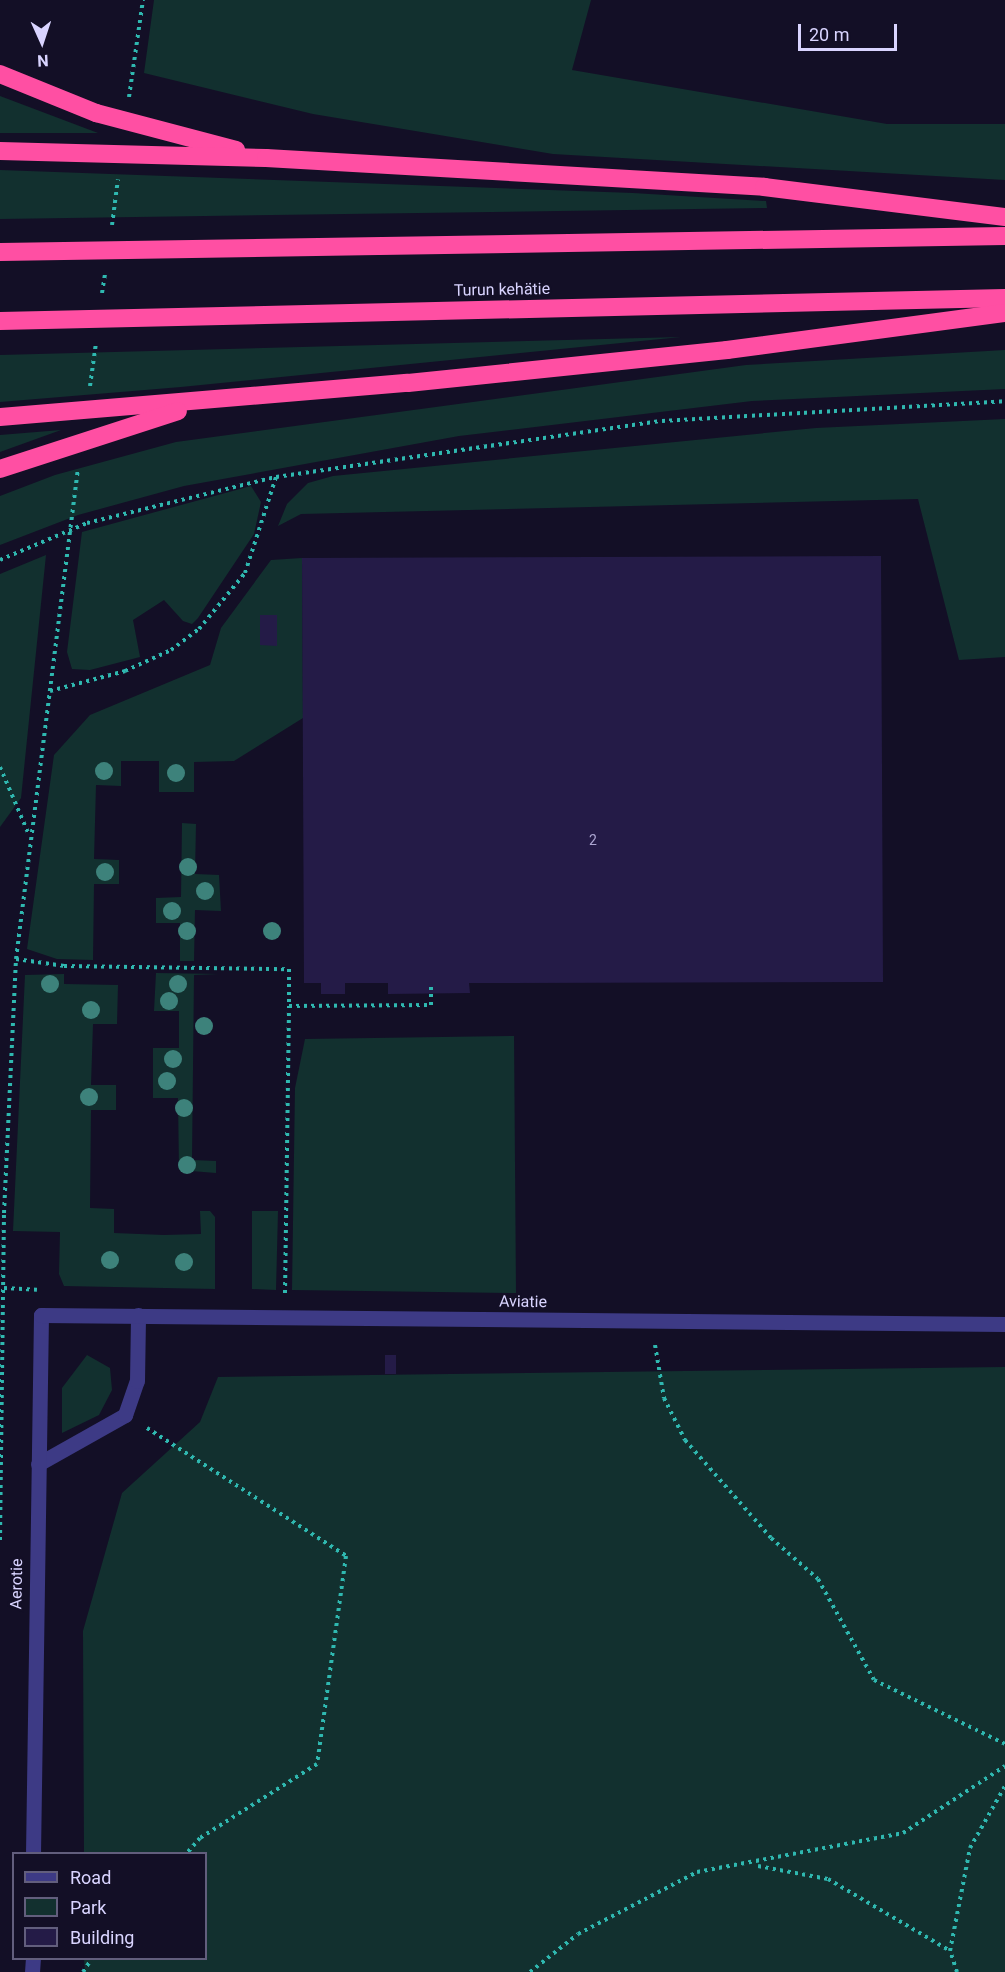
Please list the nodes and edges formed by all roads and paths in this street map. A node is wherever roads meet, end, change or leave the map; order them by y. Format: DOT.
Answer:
graph roads {
  1 [pos="0,75"];
  2 [pos="0,151"];
  3 [pos="266,158"];
  4 [pos="1005,217"];
  5 [pos="1005,236"];
  6 [pos="0,252"];
  7 [pos="1005,298"];
  8 [pos="1005,313"];
  9 [pos="0,321"];
  10 [pos="208,401"];
  11 [pos="1005,401"];
  12 [pos="0,417"];
  13 [pos="0,469"];
  14 [pos="276,477"];
  15 [pos="0,560"];
  16 [pos="62,590"];
  17 [pos="50,691"];
  18 [pos="0,767"];
  19 [pos="30,836"];
  20 [pos="16,958"];
  21 [pos="430,983"];
  22 [pos="289,1005"];
  23 [pos="2,1212"];
  24 [pos="285,1294"];
  25 [pos="41,1315"];
  26 [pos="138,1315"];
  27 [pos="651,1321"];
  28 [pos="1005,1324"];
  29 [pos="147,1428"];
  30 [pos="38,1464"];
  31 [pos="0,1540"];
  32 [pos="1005,1744"];
  33 [pos="1005,1766"];
  34 [pos="1005,1786"];
  35 [pos="33,1852"];
  36 [pos="188,1852"];
  37 [pos="754,1865"];
  38 [pos="950,1951"];
  39 [pos="530,1972"];
  40 [pos="957,1972"];
  1 -- 3 [label="highway"];
  2 -- 3 [label="highway"];
  3 -- 4 [label="highway"];
  5 -- 6 [label="highway"];
  7 -- 9 [label="highway, Turun kehätie"];
  8 -- 10 [label="highway"];
  10 -- 12 [label="highway"];
  10 -- 13 [label="highway"];
  11 -- 14 [label="path"];
  14 -- 15 [label="path"];
  14 -- 17 [label="path"];
  16 -- 17 [label="path"];
  17 -- 19 [label="path"];
  18 -- 19 [label="path"];
  19 -- 20 [label="path"];
  20 -- 22 [label="path"];
  20 -- 23 [label="path"];
  21 -- 22 [label="path"];
  22 -- 24 [label="path"];
  23 -- 31 [label="path"];
  25 -- 26 [label="street, Aviatie"];
  25 -- 30 [label="street, Aerotie"];
  26 -- 27 [label="street, Aviatie"];
  26 -- 30 [label="street"];
  27 -- 28 [label="street, Aviatie"];
  27 -- 32 [label="path"];
  29 -- 36 [label="path"];
  30 -- 35 [label="street, Aerotie"];
  33 -- 37 [label="path"];
  34 -- 38 [label="path"];
  37 -- 38 [label="path"];
  37 -- 39 [label="path"];
  38 -- 40 [label="path"];
}
